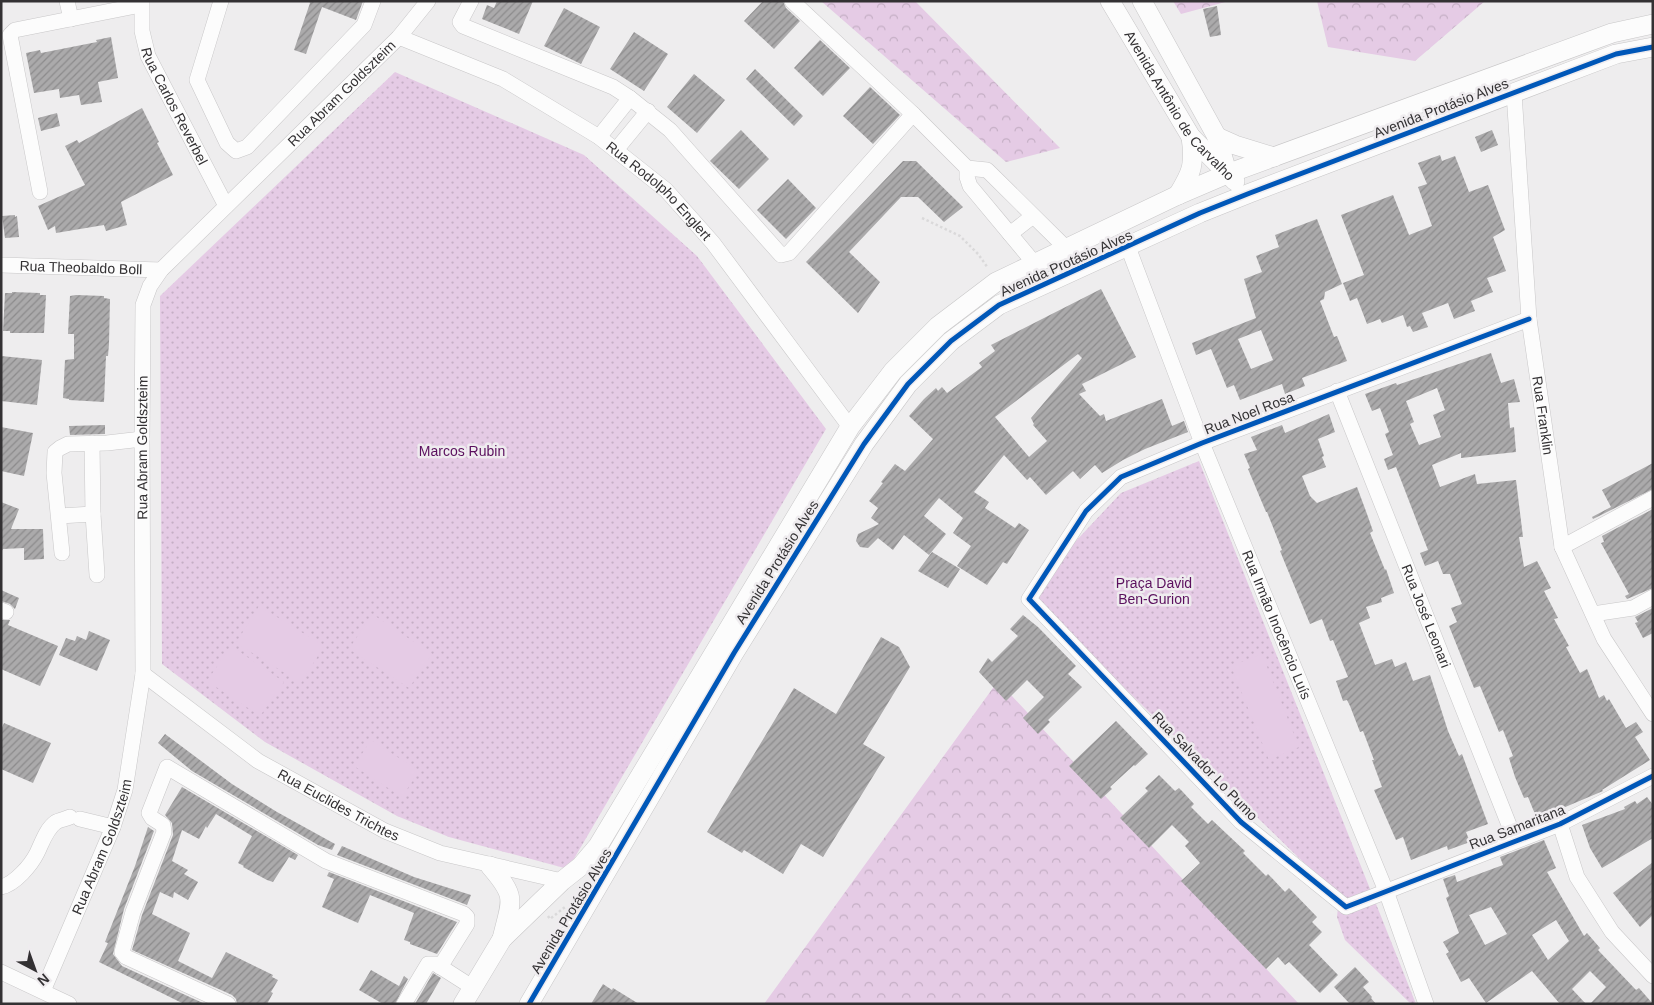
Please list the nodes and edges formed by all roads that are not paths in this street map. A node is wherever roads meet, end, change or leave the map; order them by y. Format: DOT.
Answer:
graph roads {
  1 [pos="67,1"];
  2 [pos="221,1"];
  3 [pos="372,1"];
  4 [pos="471,1"];
  5 [pos="792,1"];
  6 [pos="1110,1"];
  7 [pos="1142,1"];
  8 [pos="426,2"];
  9 [pos="141,3"];
  10 [pos="71,19"];
  11 [pos="1653,24"];
  12 [pos="400,37"];
  13 [pos="1653,47"];
  14 [pos="1514,93"];
  15 [pos="630,98"];
  16 [pos="648,111"];
  17 [pos="913,114"];
  18 [pos="599,137"];
  19 [pos="1191,137"];
  20 [pos="1217,137"];
  21 [pos="616,150"];
  22 [pos="1274,157"];
  23 [pos="967,168"];
  24 [pos="1227,174"];
  25 [pos="40,192"];
  26 [pos="1250,193"];
  27 [pos="1178,195"];
  28 [pos="226,206"];
  29 [pos="1200,213"];
  30 [pos="1033,216"];
  31 [pos="1010,234"];
  32 [pos="1128,247"];
  33 [pos="1067,250"];
  34 [pos="1035,264"];
  35 [pos="1,265"];
  36 [pos="161,270"];
  37 [pos="1529,319"];
  38 [pos="1337,391"];
  39 [pos="850,427"];
  40 [pos="142,439"];
  41 [pos="92,443"];
  42 [pos="1202,443"];
  43 [pos="1653,498"];
  44 [pos="93,514"];
  45 [pos="59,516"];
  46 [pos="1562,547"];
  47 [pos="62,553"];
  48 [pos="97,575"];
  49 [pos="1653,598"];
  50 [pos="1029,599"];
  51 [pos="1593,614"];
  52 [pos="143,674"];
  53 [pos="1653,714"];
  54 [pos="1653,776"];
  55 [pos="1560,824"];
  56 [pos="113,828"];
  57 [pos="1515,840"];
  58 [pos="490,866"];
  59 [pos="562,881"];
  60 [pos="599,886"];
  61 [pos="1,887"];
  62 [pos="1386,891"];
  63 [pos="502,939"];
  64 [pos="440,967"];
  65 [pos="1,972"];
  66 [pos="1653,976"];
  67 [pos="43,991"];
  68 [pos="466,999"];
  69 [pos="69,1004"];
  70 [pos="228,1004"];
  71 [pos="404,1004"];
  72 [pos="529,1004"];
  73 [pos="1426,1004"];
  1 -- 10 [label="street"];
  2 -- 3 [label="street"];
  4 -- 15 [label="street"];
  5 -- 17 [label="street"];
  6 -- 19 [label="main road, Avenida Antônio de Carvalho"];
  7 -- 20 [label="main road, Avenida Antônio de Carvalho"];
  8 -- 12 [label="street, Rua Abram Goldszteim"];
  9 -- 10 [label="street"];
  9 -- 28 [label="street, Rua Carlos Reverbel"];
  10 -- 25 [label="street"];
  11 -- 22 [label="main road, Avenida Protásio Alves"];
  12 -- 18 [label="street, Rua Rodolpho Englert"];
  12 -- 28 [label="street, Rua Abram Goldszteim"];
  13 -- 14 [label="main road, Avenida Protásio Alves"];
  14 -- 26 [label="main road, Avenida Protásio Alves"];
  14 -- 37 [label="street, Rua Franklin"];
  15 -- 16 [label="street"];
  15 -- 18 [label="street"];
  16 -- 17 [label="street"];
  16 -- 21 [label="street"];
  17 -- 23 [label="street"];
  18 -- 21 [label="street, Rua Rodolpho Englert"];
  19 -- 24 [label="main road, Avenida Antônio de Carvalho"];
  19 -- 27 [label="main road"];
  20 -- 22 [label="main road"];
  20 -- 24 [label="main road, Avenida Antônio de Carvalho"];
  21 -- 39 [label="street, Rua Rodolpho Englert"];
  22 -- 24 [label="main road, Avenida Protásio Alves"];
  23 -- 30 [label="street"];
  23 -- 31 [label="street"];
  24 -- 26 [label="main road"];
  24 -- 27 [label="main road, Avenida Protásio Alves"];
  24 -- 29 [label="main road"];
  26 -- 29 [label="main road, Avenida Protásio Alves"];
  27 -- 33 [label="main road, Avenida Protásio Alves"];
  28 -- 36 [label="street, Rua Abram Goldszteim"];
  29 -- 32 [label="main road, Avenida Protásio Alves"];
  30 -- 31 [label="street"];
  30 -- 33 [label="street"];
  31 -- 34 [label="street"];
  32 -- 42 [label="street, Rua Irmão Inocêncio Luís"];
  32 -- 60 [label="main road, Avenida Protásio Alves"];
  33 -- 34 [label="main road, Avenida Protásio Alves"];
  34 -- 39 [label="main road, Avenida Protásio Alves"];
  35 -- 36 [label="street, Rua Theobaldo Boll"];
  36 -- 40 [label="street, Rua Abram Goldszteim"];
  37 -- 38 [label="street, Rua Noel Rosa"];
  37 -- 46 [label="street, Rua Franklin"];
  38 -- 42 [label="street, Rua Noel Rosa"];
  38 -- 57 [label="street, Rua José Leonari"];
  39 -- 59 [label="main road, Avenida Protásio Alves"];
  40 -- 41 [label="street"];
  40 -- 52 [label="street, Rua Abram Goldszteim"];
  41 -- 44 [label="street"];
  41 -- 45 [label="street"];
  42 -- 50 [label="street, Rua Noel Rosa"];
  42 -- 62 [label="street, Rua Irmão Inocêncio Luís"];
  43 -- 46 [label="street"];
  44 -- 45 [label="street"];
  44 -- 48 [label="street"];
  45 -- 47 [label="street"];
  46 -- 51 [label="street, Rua Franklin"];
  49 -- 51 [label="street"];
  50 -- 62 [label="street, Rua Salvador Lo Pumo"];
  51 -- 53 [label="street, Rua Franklin"];
  52 -- 56 [label="street, Rua Abram Goldszteim"];
  52 -- 58 [label="street, Rua Euclides Trichtes"];
  54 -- 55 [label="street, Rua Samaritana"];
  55 -- 57 [label="street, Rua Samaritana"];
  55 -- 66 [label="street"];
  56 -- 61 [label="street"];
  56 -- 67 [label="street, Rua Abram Goldszteim"];
  57 -- 62 [label="street, Rua Samaritana"];
  58 -- 59 [label="street, Rua Euclides Trichtes"];
  58 -- 63 [label="main road"];
  59 -- 60 [label="main road"];
  59 -- 63 [label="main road, Avenida Protásio Alves"];
  60 -- 72 [label="main road, Avenida Protásio Alves"];
  62 -- 73 [label="street, Rua Irmão Inocêncio Luís"];
  63 -- 68 [label="main road, Avenida Protásio Alves"];
  64 -- 68 [label="street"];
  64 -- 70 [label="street"];
  64 -- 71 [label="street"];
  65 -- 67 [label="street"];
  67 -- 69 [label="street"];
}
